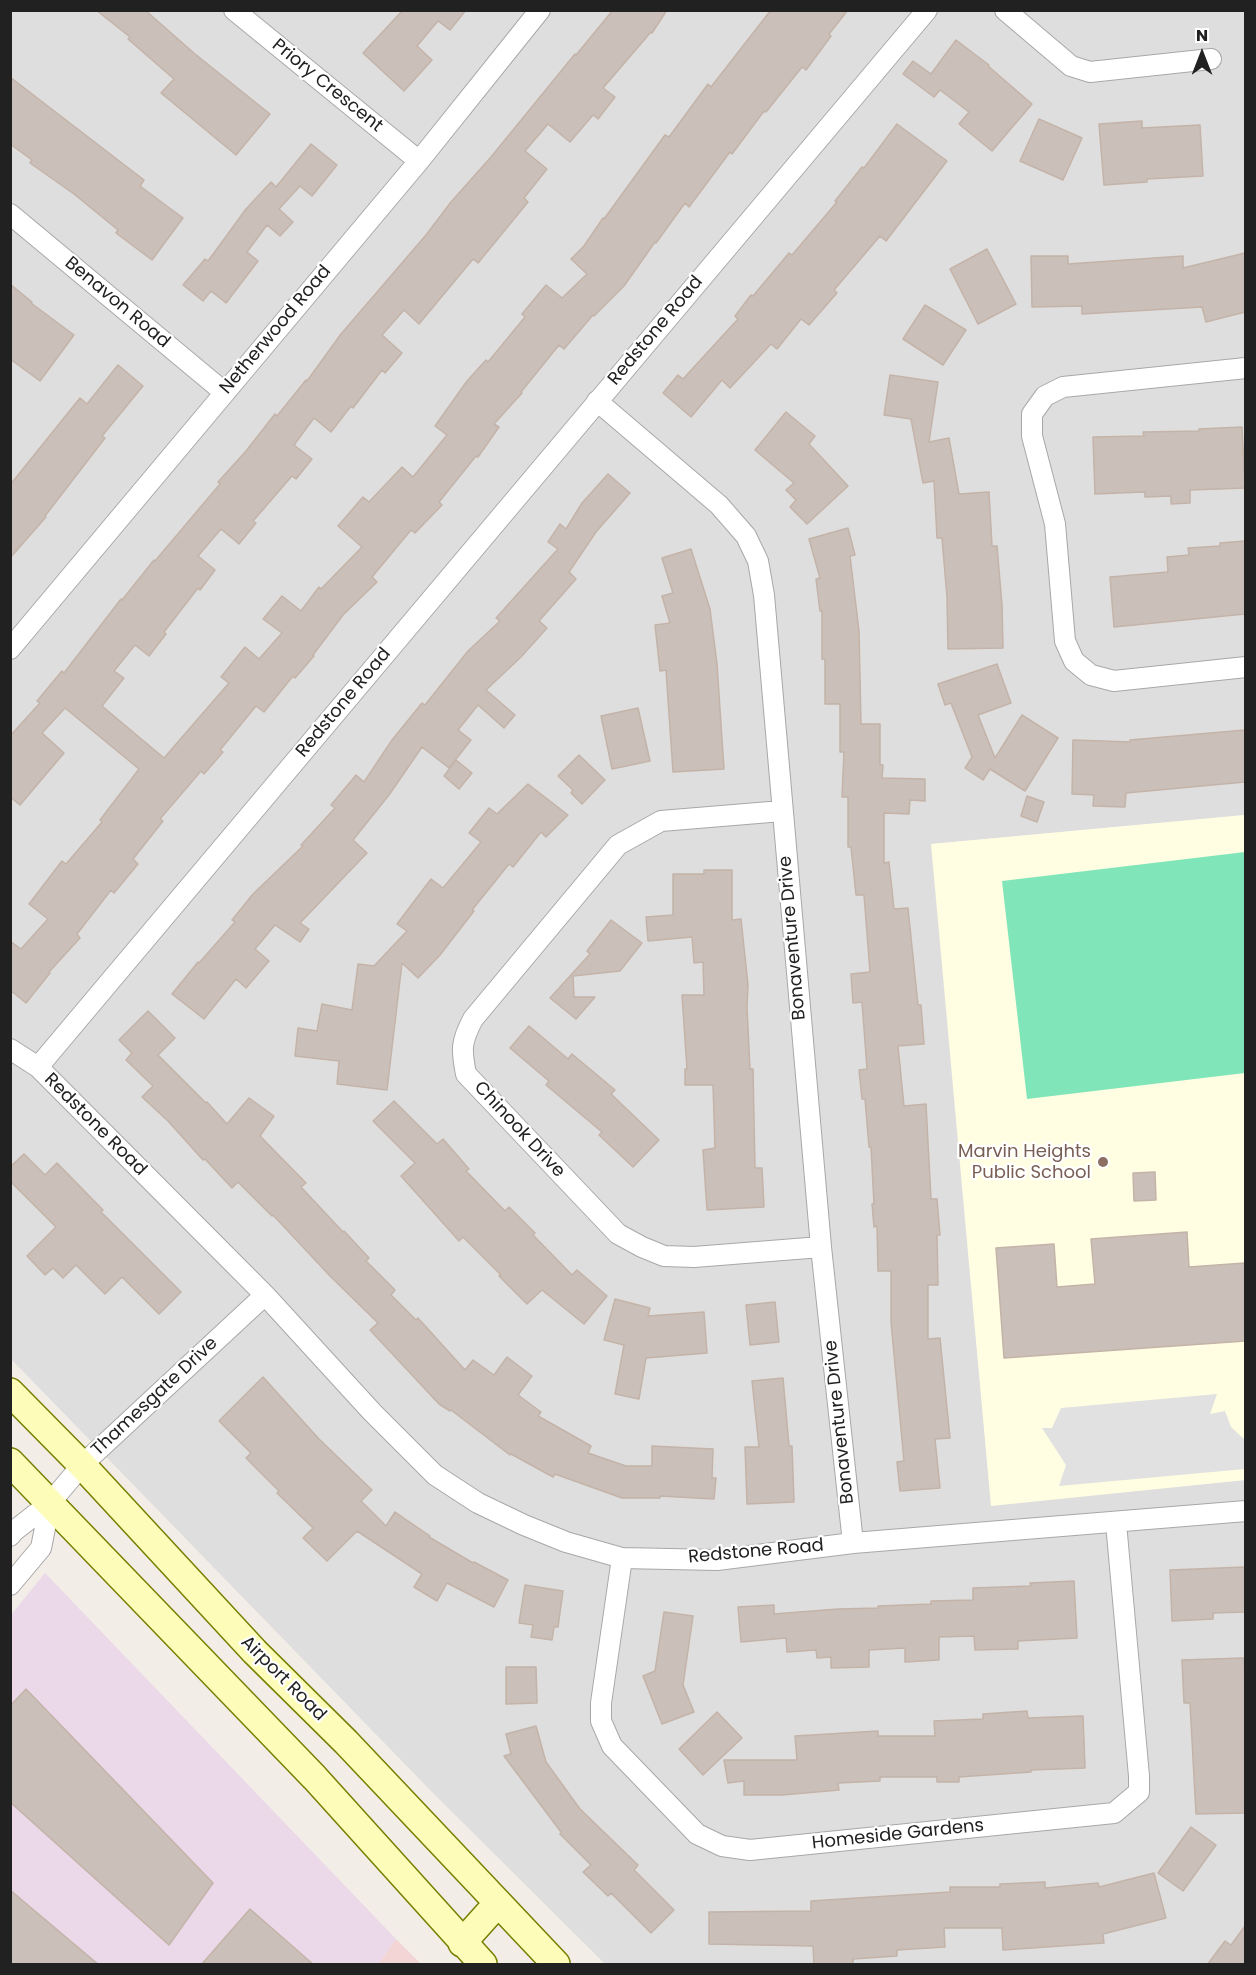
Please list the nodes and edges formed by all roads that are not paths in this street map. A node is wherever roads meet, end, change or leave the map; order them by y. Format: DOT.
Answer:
graph roads {
  1 [pos="234,10"];
  2 [pos="540,10"];
  3 [pos="927,10"];
  4 [pos="1005,10"];
  5 [pos="1210,59"];
  6 [pos="419,161"];
  7 [pos="10,214"];
  8 [pos="1245,368"];
  9 [pos="224,392"];
  10 [pos="597,401"];
  11 [pos="10,649"];
  12 [pos="1245,667"];
  13 [pos="782,811"];
  14 [pos="10,1049"];
  15 [pos="38,1067"];
  16 [pos="821,1246"];
  17 [pos="265,1295"];
  18 [pos="10,1392"];
  19 [pos="10,1462"];
  20 [pos="82,1465"];
  21 [pos="50,1503"];
  22 [pos="1245,1511"];
  23 [pos="1116,1523"];
  24 [pos="10,1536"];
  25 [pos="853,1543"];
  26 [pos="622,1558"];
  27 [pos="10,1585"];
  28 [pos="497,1904"];
  29 [pos="462,1943"];
  30 [pos="483,1965"];
  31 [pos="556,1965"];
  1 -- 6 [label="street, Priory Crescent"];
  2 -- 6 [label="street, Netherwood Road"];
  3 -- 10 [label="street, Redstone Road"];
  4 -- 5 [label="street"];
  6 -- 9 [label="street, Netherwood Road"];
  7 -- 9 [label="street, Benavon Road"];
  8 -- 12 [label="street"];
  9 -- 11 [label="street, Netherwood Road"];
  10 -- 13 [label="street, Bonaventure Drive"];
  10 -- 15 [label="street, Redstone Road"];
  13 -- 16 [label="street, Bonaventure Drive"];
  13 -- 16 [label="street, Chinook Drive"];
  14 -- 15 [label="street"];
  15 -- 17 [label="street, Redstone Road"];
  16 -- 25 [label="street, Bonaventure Drive"];
  17 -- 20 [label="street, Thamesgate Drive"];
  17 -- 26 [label="street, Redstone Road"];
  18 -- 20 [label="main road, Airport Road"];
  19 -- 21 [label="main road"];
  20 -- 21 [label="street, Thamesgate Drive"];
  20 -- 28 [label="main road, Airport Road"];
  21 -- 24 [label="street, Thamesgate Drive"];
  21 -- 27 [label="street, Thamesgate Drive"];
  21 -- 29 [label="main road"];
  22 -- 23 [label="street, Redstone Road"];
  23 -- 25 [label="street, Redstone Road"];
  23 -- 26 [label="street, Homeside Gardens"];
  25 -- 26 [label="street, Redstone Road"];
  28 -- 29 [label="main road"];
  28 -- 31 [label="main road, Airport Road"];
  29 -- 30 [label="main road"];
}
